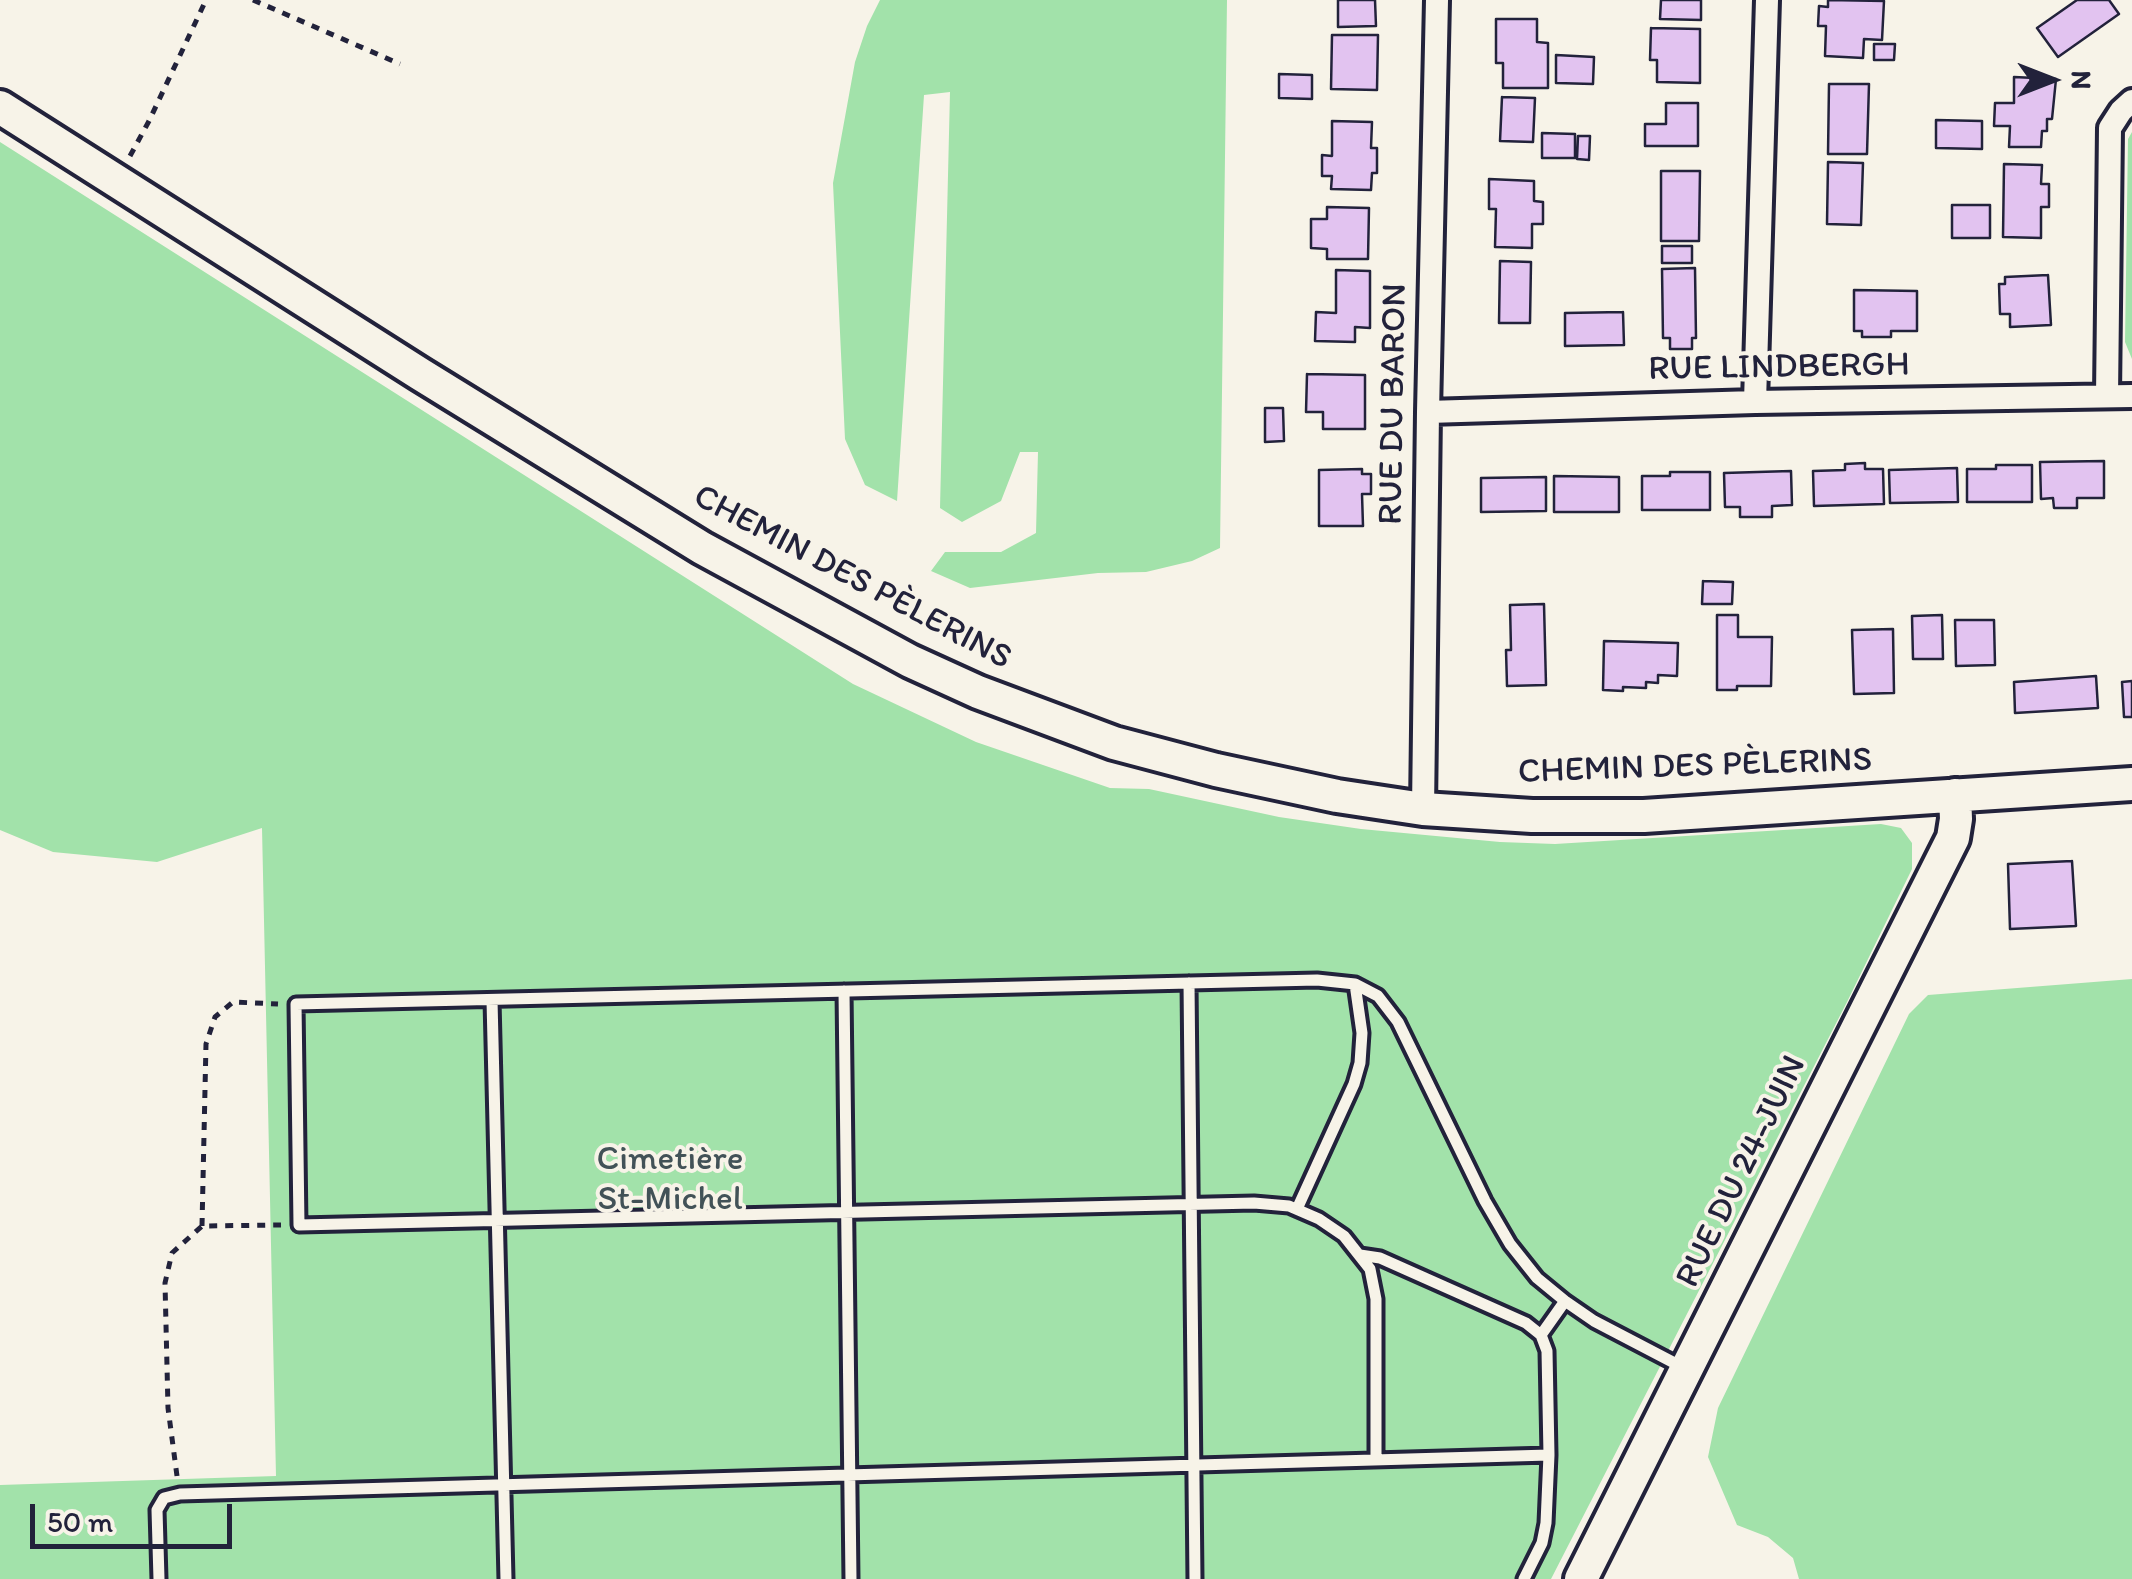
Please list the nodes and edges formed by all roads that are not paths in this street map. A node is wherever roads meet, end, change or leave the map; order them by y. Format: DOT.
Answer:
graph roads {
  1 [pos="1438,0"];
  2 [pos="1767,0"];
  3 [pos="2132,101"];
  4 [pos="0,107"];
  5 [pos="2107,396"];
  6 [pos="2132,396"];
  7 [pos="1755,402"];
  8 [pos="1428,412"];
  9 [pos="2132,784"];
  10 [pos="1955,795"];
  11 [pos="1424,809"];
  12 [pos="1188,983"];
  13 [pos="1354,984"];
  14 [pos="844,991"];
  15 [pos="492,1000"];
  16 [pos="1191,1206"];
  17 [pos="1297,1209"];
  18 [pos="847,1213"];
  19 [pos="498,1220"];
  20 [pos="1360,1255"];
  21 [pos="1564,1302"];
  22 [pos="1540,1335"];
  23 [pos="1688,1370"];
  24 [pos="1549,1455"];
  25 [pos="1376,1460"];
  26 [pos="1194,1465"];
  27 [pos="850,1475"];
  28 [pos="504,1485"];
  29 [pos="159,1579"];
  30 [pos="506,1579"];
  31 [pos="851,1579"];
  32 [pos="1195,1579"];
  33 [pos="1524,1579"];
  34 [pos="1581,1579"];
  1 -- 8 [label="street, RUE DU BARON"];
  2 -- 7 [label="street"];
  3 -- 5 [label="street"];
  4 -- 11 [label="street, CHEMIN DES PÈLERINS"];
  5 -- 6 [label="street, RUE LINDBERGH"];
  5 -- 7 [label="street, RUE LINDBERGH"];
  7 -- 8 [label="street, RUE LINDBERGH"];
  8 -- 11 [label="street, RUE DU BARON"];
  9 -- 10 [label="street, CHEMIN DES PÈLERINS"];
  10 -- 11 [label="street, CHEMIN DES PÈLERINS"];
  10 -- 23 [label="street, RUE DU 24-JUIN"];
  12 -- 13 [label="lane"];
  12 -- 14 [label="lane"];
  12 -- 16 [label="lane"];
  13 -- 17 [label="lane"];
  13 -- 21 [label="lane"];
  14 -- 15 [label="lane"];
  14 -- 18 [label="lane"];
  15 -- 19 [label="lane"];
  15 -- 19 [label="lane"];
  16 -- 17 [label="lane"];
  16 -- 18 [label="lane"];
  16 -- 26 [label="lane"];
  17 -- 20 [label="lane"];
  18 -- 19 [label="lane"];
  18 -- 27 [label="lane"];
  19 -- 28 [label="lane"];
  20 -- 22 [label="lane"];
  20 -- 25 [label="lane"];
  21 -- 22 [label="lane"];
  21 -- 23 [label="lane"];
  22 -- 24 [label="lane"];
  23 -- 34 [label="street, RUE DU 24-JUIN"];
  24 -- 25 [label="lane"];
  24 -- 33 [label="lane"];
  25 -- 26 [label="lane"];
  26 -- 27 [label="lane"];
  26 -- 32 [label="lane"];
  27 -- 28 [label="lane"];
  27 -- 31 [label="lane"];
  28 -- 29 [label="lane"];
  28 -- 30 [label="lane"];
}
